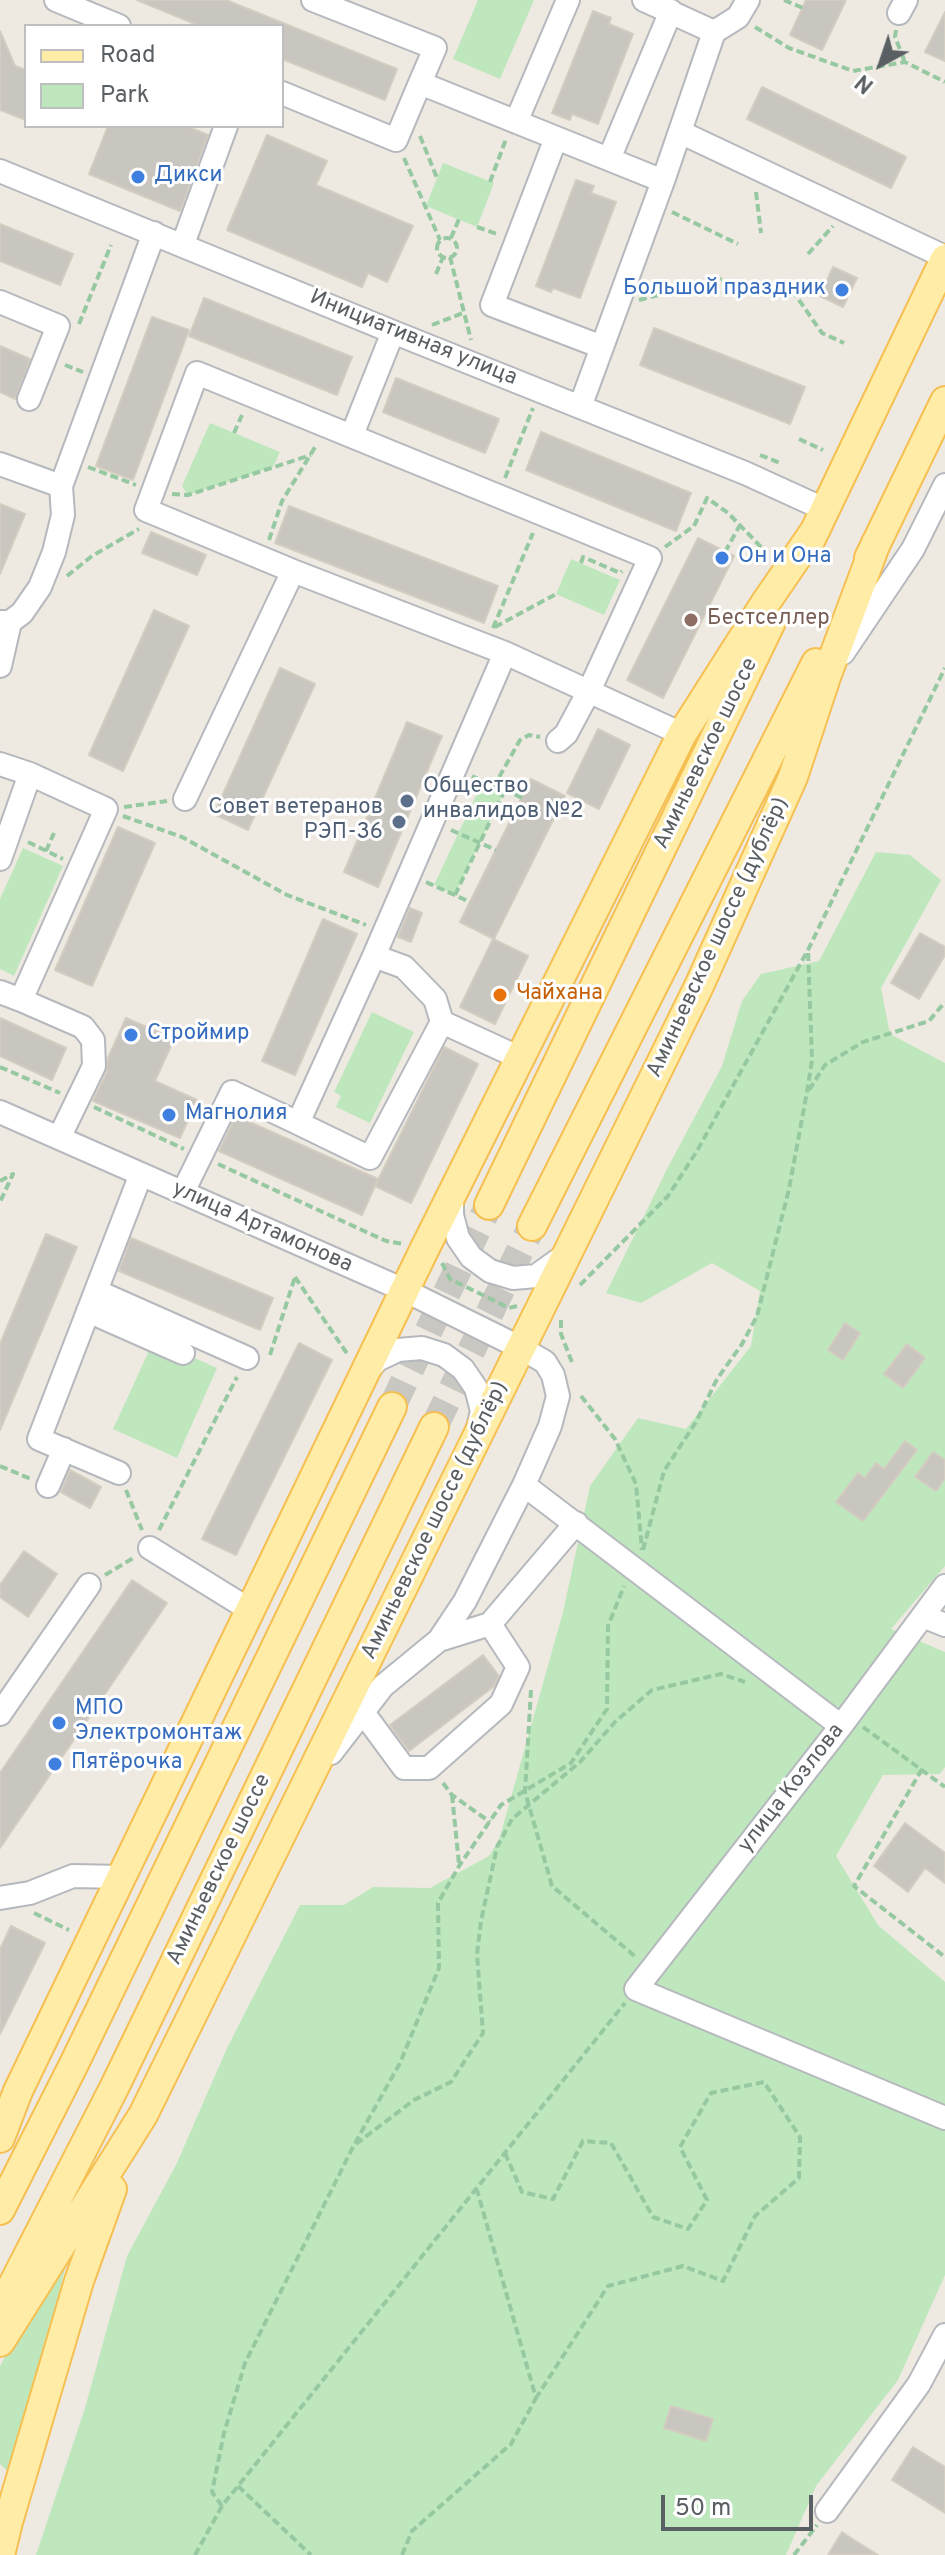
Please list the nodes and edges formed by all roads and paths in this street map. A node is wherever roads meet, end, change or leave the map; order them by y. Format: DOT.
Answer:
graph roads {
  1 [pos="56,0"];
  2 [pos="313,0"];
  3 [pos="568,0"];
  4 [pos="644,0"];
  5 [pos="784,0"];
  6 [pos="902,6"];
  7 [pos="743,8"];
  8 [pos="803,8"];
  9 [pos="671,11"];
  10 [pos="114,24"];
  11 [pos="714,32"];
  12 [pos="905,62"];
  13 [pos="945,82"];
  14 [pos="420,83"];
  15 [pos="284,94"];
  16 [pos="409,110"];
  17 [pos="515,121"];
  18 [pos="225,128"];
  19 [pos="680,132"];
  20 [pos="556,138"];
  21 [pos="396,140"];
  22 [pos="609,159"];
  23 [pos="753,166"];
  24 [pos="0,171"];
  25 [pos="437,178"];
  26 [pos="663,181"];
  27 [pos="490,182"];
  28 [pos="655,204"];
  29 [pos="848,210"];
  30 [pos="459,219"];
  31 [pos="154,233"];
  32 [pos="761,233"];
  33 [pos="451,238"];
  34 [pos="440,240"];
  35 [pos="183,244"];
  36 [pos="738,244"];
  37 [pos="111,245"];
  38 [pos="808,254"];
  39 [pos="443,257"];
  40 [pos="450,257"];
  41 [pos="945,258"];
  42 [pos="436,274"];
  43 [pos="722,279"];
  44 [pos="792,290"];
  45 [pos="0,302"];
  46 [pos="618,306"];
  47 [pos="463,313"];
  48 [pos="71,325"];
  49 [pos="430,325"];
  50 [pos="393,332"];
  51 [pos="471,341"];
  52 [pos="844,343"];
  53 [pos="602,347"];
  54 [pos="539,391"];
  55 [pos="29,399"];
  56 [pos="945,401"];
  57 [pos="246,407"];
  58 [pos="580,407"];
  59 [pos="234,433"];
  60 [pos="352,435"];
  61 [pos="320,439"];
  62 [pos="799,439"];
  63 [pos="823,450"];
  64 [pos="311,455"];
  65 [pos="70,460"];
  66 [pos="0,464"];
  67 [pos="945,485"];
  68 [pos="61,486"];
  69 [pos="498,495"];
  70 [pos="149,500"];
  71 [pos="821,519"];
  72 [pos="740,525"];
  73 [pos="532,539"];
  74 [pos="876,543"];
  75 [pos="765,551"];
  76 [pos="725,552"];
  77 [pos="263,558"];
  78 [pos="650,558"];
  79 [pos="293,571"];
  80 [pos="57,585"];
  81 [pos="556,594"];
  82 [pos="5,622"];
  83 [pos="495,641"];
  84 [pos="0,666"];
  85 [pos="945,668"];
  86 [pos="826,677"];
  87 [pos="936,687"];
  88 [pos="589,691"];
  89 [pos="945,691"];
  90 [pos="682,734"];
  91 [pos="558,741"];
  92 [pos="0,764"];
  93 [pos="30,774"];
  94 [pos="483,781"];
  95 [pos="522,798"];
  96 [pos="178,800"];
  97 [pos="106,809"];
  98 [pos="432,822"];
  99 [pos="54,833"];
  100 [pos="9,834"];
  101 [pos="480,843"];
  102 [pos="496,850"];
  103 [pos="46,851"];
  104 [pos="0,859"];
  105 [pos="80,867"];
  106 [pos="434,885"];
  107 [pos="455,895"];
  108 [pos="470,902"];
  109 [pos="384,932"];
  110 [pos="808,950"];
  111 [pos="374,956"];
  112 [pos="10,996"];
  113 [pos="945,1002"];
  114 [pos="442,1022"];
  115 [pos="520,1058"];
  116 [pos="807,1092"];
  117 [pos="0,1112"];
  118 [pos="298,1123"];
  119 [pos="59,1138"];
  120 [pos="141,1174"];
  121 [pos="0,1181"];
  122 [pos="183,1192"];
  123 [pos="452,1192"];
  124 [pos="0,1202"];
  125 [pos="489,1205"];
  126 [pos="532,1226"];
  127 [pos="567,1253"];
  128 [pos="576,1289"];
  129 [pos="404,1290"];
  130 [pos="92,1301"];
  131 [pos="521,1348"];
  132 [pos="183,1353"];
  133 [pos="247,1358"];
  134 [pos="357,1370"];
  135 [pos="581,1396"];
  136 [pos="392,1407"];
  137 [pos="434,1427"];
  138 [pos="476,1437"];
  139 [pos="64,1449"];
  140 [pos="0,1466"];
  141 [pos="119,1473"];
  142 [pos="524,1485"];
  143 [pos="48,1486"];
  144 [pos="576,1523"];
  145 [pos="150,1548"];
  146 [pos="637,1559"];
  147 [pos="89,1585"];
  148 [pos="945,1586"];
  149 [pos="250,1610"];
  150 [pos="923,1616"];
  151 [pos="490,1624"];
  152 [pos="945,1625"];
  153 [pos="439,1640"];
  154 [pos="518,1667"];
  155 [pos="748,1683"];
  156 [pos="362,1711"];
  157 [pos="0,1714"];
  158 [pos="845,1722"];
  159 [pos="429,1768"];
  160 [pos="922,1769"];
  161 [pos="945,1787"];
  162 [pos="525,1792"];
  163 [pos="302,1793"];
  164 [pos="452,1795"];
  165 [pos="529,1804"];
  166 [pos="490,1822"];
  167 [pos="459,1866"];
  168 [pos="122,1877"];
  169 [pos="0,1898"];
  170 [pos="78,1935"];
  171 [pos="945,1957"];
  172 [pos="651,1970"];
  173 [pos="636,1989"];
  174 [pos="18,2091"];
  175 [pos="0,2114"];
  176 [pos="143,2115"];
  177 [pos="945,2118"];
  178 [pos="0,2138"];
  179 [pos="354,2145"];
  180 [pos="505,2153"];
  181 [pos="476,2189"];
  182 [pos="0,2210"];
  183 [pos="0,2310"];
  184 [pos="945,2335"];
  185 [pos="0,2342"];
  186 [pos="536,2398"];
  187 [pos="238,2486"];
  188 [pos="222,2506"];
  189 [pos="4,2509"];
  190 [pos="827,2511"];
  191 [pos="0,2555"];
  192 [pos="195,2555"];
  193 [pos="311,2555"];
  194 [pos="402,2555"];
  195 [pos="794,2555"];
  1 -- 10 [label="street"];
  2 -- 14 [label="street"];
  3 -- 17 [label="street"];
  4 -- 9 [label="street"];
  5 -- 8 [label="path"];
  6 -- 12 [label="path"];
  7 -- 11 [label="street"];
  7 -- 12 [label="path"];
  9 -- 11 [label="street"];
  9 -- 22 [label="street"];
  11 -- 19 [label="street"];
  12 -- 13 [label="path"];
  14 -- 16 [label="street"];
  14 -- 17 [label="street"];
  15 -- 21 [label="street"];
  16 -- 21 [label="street"];
  16 -- 25 [label="path"];
  17 -- 20 [label="street"];
  17 -- 27 [label="path"];
  18 -- 35 [label="street"];
  19 -- 23 [label="street"];
  19 -- 26 [label="street"];
  20 -- 22 [label="street"];
  20 -- 53 [label="street"];
  21 -- 34 [label="path"];
  22 -- 26 [label="street"];
  23 -- 29 [label="street"];
  23 -- 32 [label="path"];
  24 -- 31 [label="street, Инициативная улица"];
  26 -- 28 [label="street"];
  28 -- 36 [label="path"];
  28 -- 46 [label="street"];
  29 -- 38 [label="path"];
  29 -- 41 [label="street"];
  30 -- 33 [label="path"];
  31 -- 35 [label="street, Инициативная улица"];
  31 -- 65 [label="street"];
  33 -- 34 [label="path"];
  33 -- 40 [label="path"];
  34 -- 39 [label="path"];
  35 -- 50 [label="street, Инициативная улица"];
  37 -- 48 [label="path"];
  39 -- 40 [label="path"];
  39 -- 42 [label="path"];
  40 -- 47 [label="path"];
  41 -- 71 [label="main road, Аминьевское шоссе"];
  43 -- 46 [label="path"];
  44 -- 52 [label="path"];
  45 -- 55 [label="street"];
  46 -- 53 [label="street"];
  47 -- 49 [label="path"];
  47 -- 51 [label="path"];
  50 -- 54 [label="street, Инициативная улица"];
  50 -- 60 [label="street"];
  53 -- 58 [label="street"];
  54 -- 58 [label="street, Инициативная улица"];
  54 -- 69 [label="path"];
  56 -- 74 [label="main road"];
  57 -- 59 [label="path"];
  58 -- 71 [label="street, Инициативная улица"];
  60 -- 69 [label="street"];
  60 -- 70 [label="street"];
  61 -- 64 [label="path"];
  62 -- 63 [label="path"];
  64 -- 70 [label="path"];
  64 -- 77 [label="path"];
  65 -- 68 [label="street"];
  65 -- 70 [label="path"];
  66 -- 68 [label="street"];
  67 -- 86 [label="street, Аминьевское шоссе (дублёр)"];
  68 -- 82 [label="street"];
  69 -- 78 [label="street"];
  70 -- 77 [label="street"];
  70 -- 80 [label="path"];
  71 -- 90 [label="main road"];
  71 -- 125 [label="main road, Аминьевское шоссе"];
  72 -- 75 [label="path"];
  72 -- 76 [label="path"];
  72 -- 78 [label="path"];
  73 -- 83 [label="path"];
  74 -- 86 [label="main road, Аминьевское шоссе (дублёр)"];
  74 -- 126 [label="main road"];
  77 -- 79 [label="street"];
  78 -- 88 [label="street"];
  79 -- 83 [label="street"];
  79 -- 96 [label="street"];
  81 -- 83 [label="path"];
  82 -- 84 [label="street"];
  83 -- 88 [label="street"];
  83 -- 98 [label="street"];
  85 -- 87 [label="path"];
  86 -- 127 [label="main road, Аминьевское шоссе (дублёр)"];
  87 -- 89 [label="path"];
  87 -- 110 [label="path"];
  88 -- 90 [label="street"];
  88 -- 91 [label="street"];
  90 -- 115 [label="main road"];
  91 -- 95 [label="path"];
  92 -- 93 [label="street"];
  93 -- 97 [label="street"];
  93 -- 100 [label="street"];
  94 -- 101 [label="path"];
  96 -- 97 [label="path"];
  97 -- 105 [label="street"];
  97 -- 109 [label="path"];
  98 -- 101 [label="path"];
  98 -- 109 [label="street"];
  99 -- 103 [label="path"];
  100 -- 103 [label="path"];
  100 -- 104 [label="street"];
  101 -- 102 [label="path"];
  101 -- 107 [label="path"];
  103 -- 105 [label="path"];
  105 -- 112 [label="street"];
  106 -- 107 [label="path"];
  107 -- 108 [label="path"];
  109 -- 111 [label="street"];
  110 -- 116 [label="path"];
  110 -- 128 [label="path"];
  111 -- 114 [label="street"];
  111 -- 118 [label="street"];
  112 -- 119 [label="street"];
  113 -- 116 [label="path"];
  114 -- 115 [label="street"];
  114 -- 118 [label="street"];
  115 -- 123 [label="main road"];
  116 -- 146 [label="path"];
  117 -- 119 [label="street, улица Артамонова"];
  118 -- 122 [label="street"];
  119 -- 120 [label="street, улица Артамонова"];
  120 -- 122 [label="street, улица Артамонова"];
  120 -- 130 [label="street"];
  121 -- 124 [label="path"];
  122 -- 129 [label="street, улица Артамонова"];
  123 -- 127 [label="street"];
  123 -- 129 [label="main road"];
  127 -- 131 [label="main road, Аминьевское шоссе (дублёр)"];
  129 -- 131 [label="street, улица Артамонова"];
  129 -- 134 [label="main road"];
  130 -- 132 [label="street"];
  130 -- 133 [label="street"];
  130 -- 139 [label="street"];
  131 -- 138 [label="main road, Аминьевское шоссе (дублёр)"];
  131 -- 142 [label="street, улица Артамонова"];
  133 -- 134 [label="path"];
  133 -- 145 [label="path"];
  134 -- 138 [label="street"];
  134 -- 149 [label="main road"];
  135 -- 146 [label="path"];
  136 -- 182 [label="main road"];
  137 -- 183 [label="main road, Аминьевское шоссе"];
  138 -- 163 [label="main road, Аминьевское шоссе (дублёр)"];
  139 -- 141 [label="street"];
  139 -- 143 [label="street"];
  140 -- 143 [label="path"];
  141 -- 145 [label="path"];
  142 -- 144 [label="street"];
  142 -- 153 [label="street, улица Артамонова"];
  144 -- 146 [label="street"];
  144 -- 151 [label="street"];
  145 -- 147 [label="path"];
  145 -- 149 [label="street"];
  146 -- 158 [label="street"];
  146 -- 162 [label="path"];
  147 -- 157 [label="street"];
  148 -- 150 [label="street, улица Козлова"];
  149 -- 168 [label="main road"];
  150 -- 152 [label="street"];
  150 -- 158 [label="street, улица Козлова"];
  151 -- 153 [label="street"];
  151 -- 154 [label="street"];
  153 -- 156 [label="street"];
  154 -- 159 [label="street"];
  154 -- 162 [label="path"];
  155 -- 165 [label="path"];
  156 -- 159 [label="street"];
  156 -- 163 [label="street"];
  158 -- 160 [label="path"];
  158 -- 172 [label="street, улица Козлова"];
  159 -- 164 [label="path"];
  160 -- 161 [label="path"];
  160 -- 171 [label="path"];
  162 -- 165 [label="path"];
  162 -- 166 [label="path"];
  163 -- 176 [label="main road, Аминьевское шоссе (дублёр)"];
  164 -- 166 [label="path"];
  164 -- 167 [label="path"];
  165 -- 172 [label="path"];
  165 -- 179 [label="path"];
  166 -- 167 [label="path"];
  167 -- 179 [label="path"];
  168 -- 169 [label="street"];
  168 -- 174 [label="main road"];
  169 -- 170 [label="path"];
  172 -- 173 [label="street, улица Козлова"];
  173 -- 177 [label="street"];
  173 -- 180 [label="path"];
  174 -- 175 [label="main road"];
  174 -- 178 [label="main road"];
  176 -- 185 [label="main road, Аминьевское шоссе (дублёр)"];
  176 -- 189 [label="main road"];
  179 -- 188 [label="path"];
  180 -- 181 [label="path"];
  180 -- 186 [label="path"];
  181 -- 186 [label="path"];
  181 -- 187 [label="path"];
  184 -- 190 [label="street"];
  186 -- 194 [label="path"];
  187 -- 188 [label="path"];
  187 -- 193 [label="path"];
  188 -- 192 [label="path"];
  189 -- 191 [label="main road"];
  190 -- 195 [label="path"];
}
